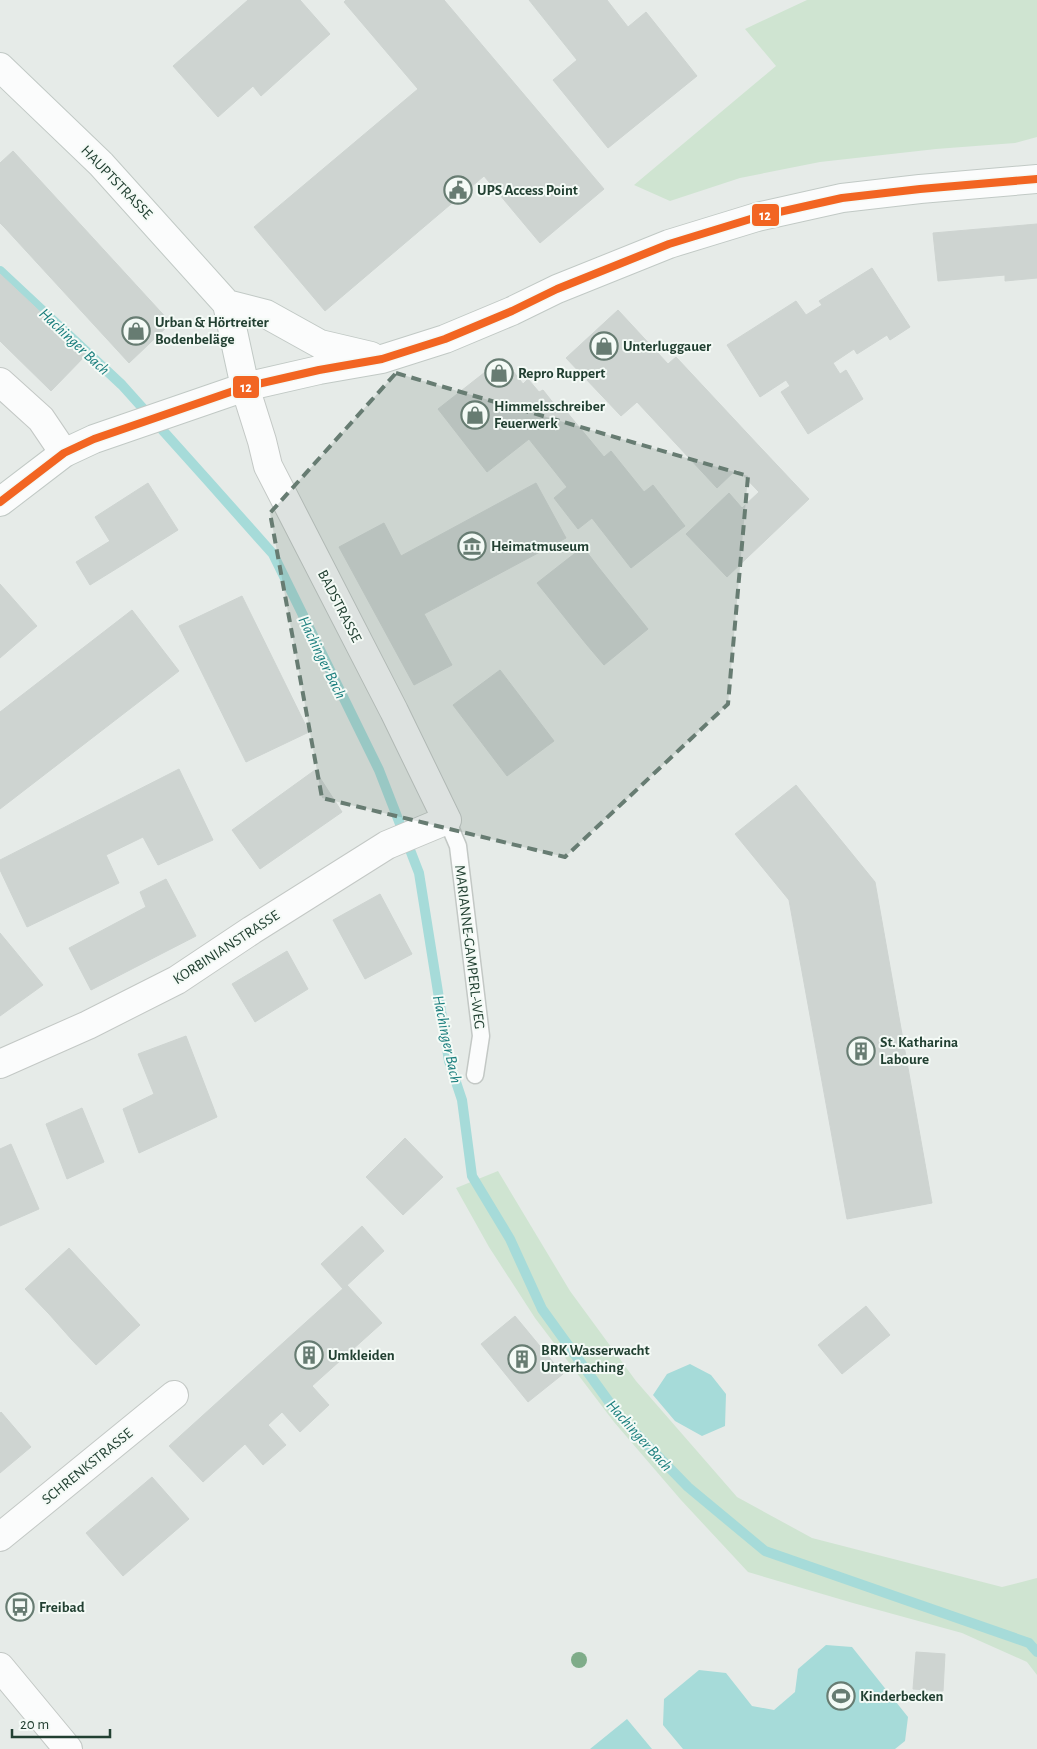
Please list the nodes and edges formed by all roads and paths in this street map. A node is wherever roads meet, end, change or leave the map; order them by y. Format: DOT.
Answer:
graph roads {
  1 [pos="0,67"];
  2 [pos="1037,179"];
  3 [pos="227,304"];
  4 [pos="382,359"];
  5 [pos="0,382"];
  6 [pos="245,387"];
  7 [pos="64,453"];
  8 [pos="0,502"];
  9 [pos="437,824"];
  10 [pos="0,1064"];
  11 [pos="475,1075"];
  12 [pos="174,1394"];
  13 [pos="0,1538"];
  14 [pos="0,1666"];
  15 [pos="68,1749"];
  1 -- 3 [label="main road, HAUPTSTRASSE"];
  2 -- 4 [label="main road"];
  3 -- 4 [label="main road"];
  3 -- 6 [label="main road, HAUPTSTRASSE"];
  4 -- 6 [label="main road"];
  5 -- 7 [label="main road"];
  6 -- 7 [label="main road"];
  6 -- 9 [label="main road, BADSTRASSE"];
  7 -- 8 [label="main road"];
  9 -- 10 [label="main road, KORBINIANSTRASSE"];
  9 -- 11 [label="lane, MARIANNE-GAMPERL-WEG"];
  12 -- 13 [label="main road, SCHRENKSTRASSE"];
  14 -- 15 [label="main road"];
}
